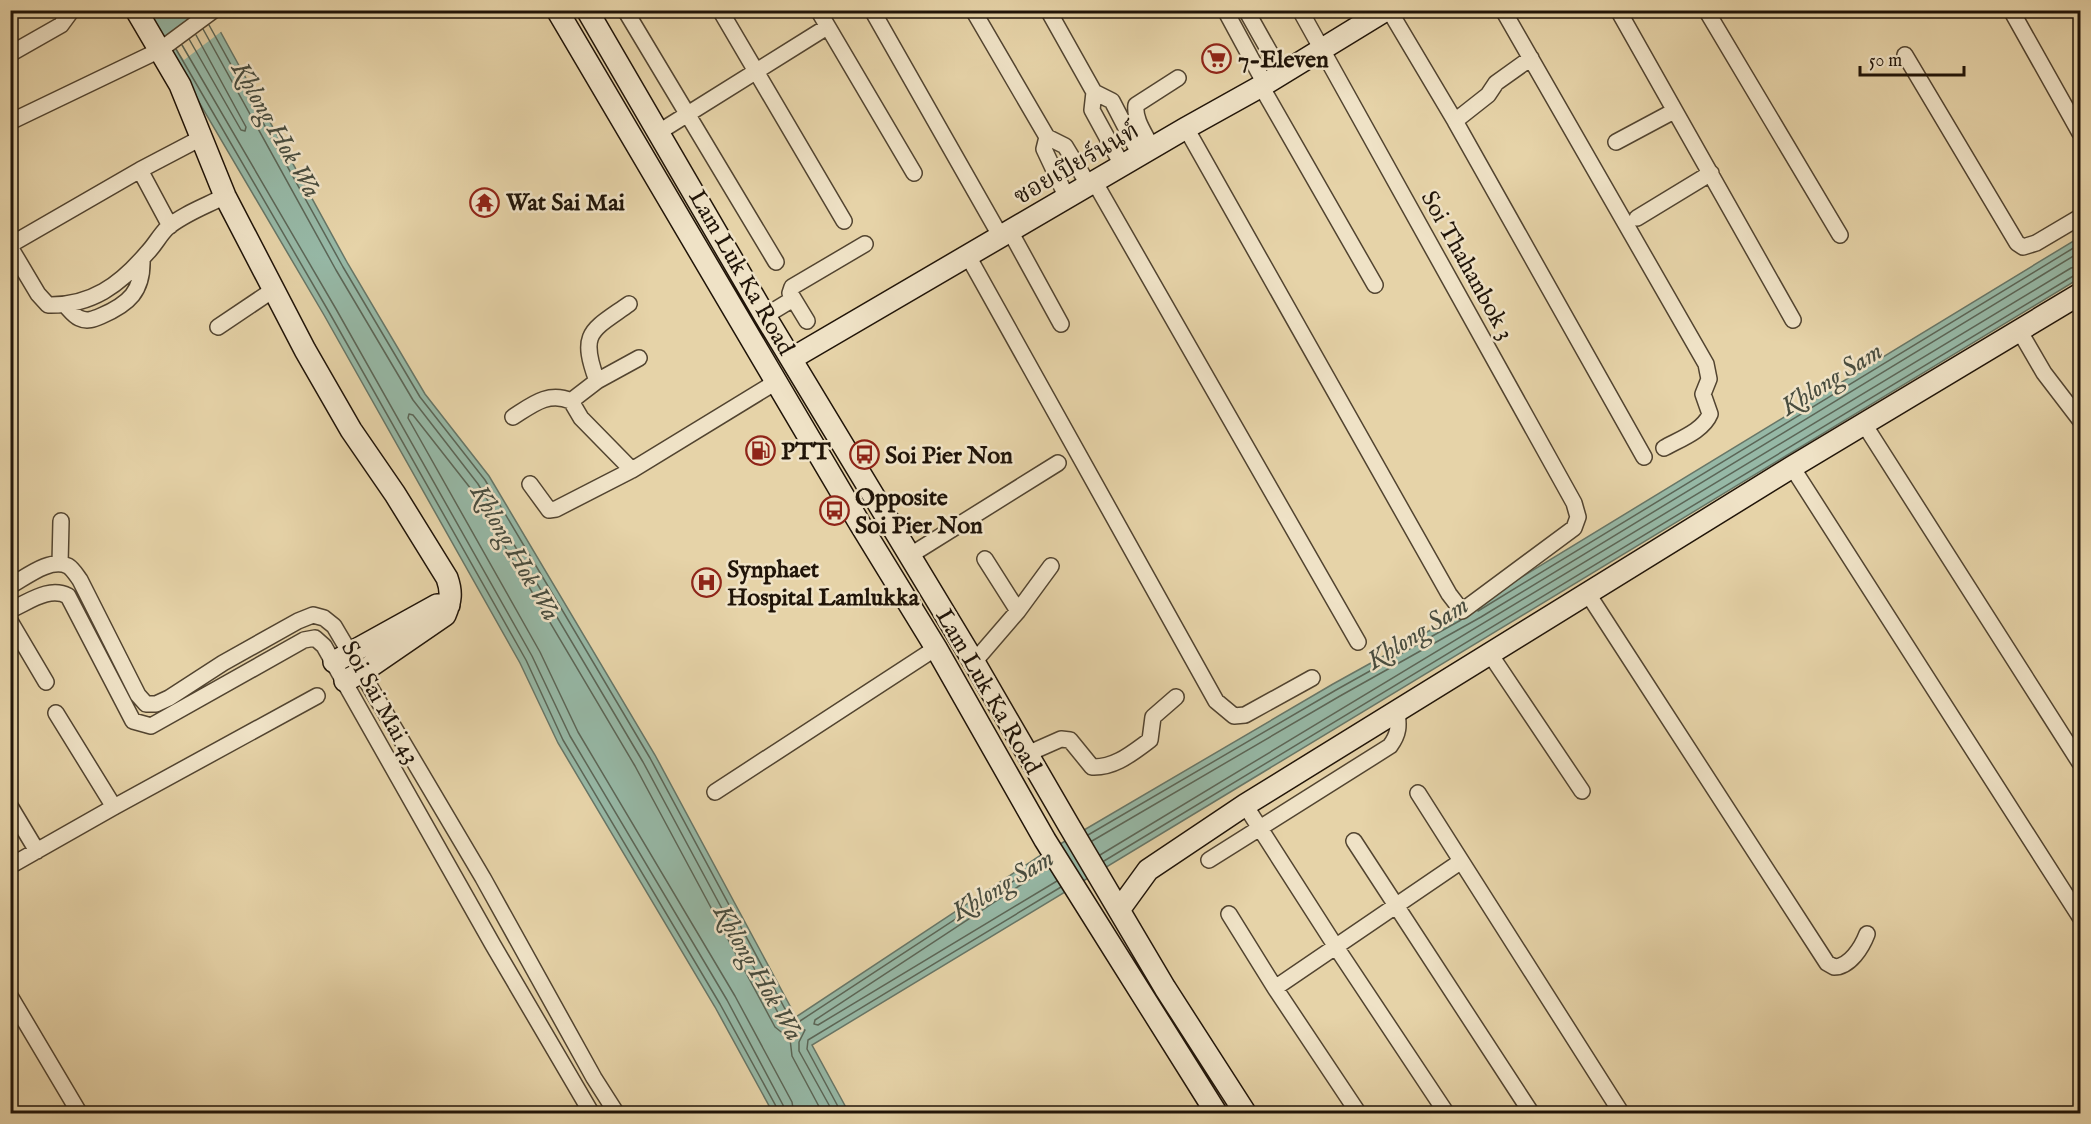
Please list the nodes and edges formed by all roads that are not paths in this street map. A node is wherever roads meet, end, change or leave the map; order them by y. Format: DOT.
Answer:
graph roads {
  1 [pos="72,10"];
  2 [pos="136,10"];
  3 [pos="214,10"];
  4 [pos="557,10"];
  5 [pos="587,10"];
  6 [pos="625,10"];
  7 [pos="720,10"];
  8 [pos="818,10"];
  9 [pos="872,10"];
  10 [pos="973,10"];
  11 [pos="1048,10"];
  12 [pos="1225,10"];
  13 [pos="1246,10"];
  14 [pos="1300,10"];
  15 [pos="1388,10"];
  16 [pos="1503,10"];
  17 [pos="1618,10"];
  18 [pos="1706,10"];
  19 [pos="2011,10"];
  20 [pos="827,27"];
  21 [pos="163,48"];
  22 [pos="1322,49"];
  23 [pos="10,54"];
  24 [pos="1905,55"];
  25 [pos="1530,58"];
  26 [pos="616,61"];
  27 [pos="757,72"];
  28 [pos="597,76"];
  29 [pos="1178,78"];
  30 [pos="1270,81"];
  31 [pos="1094,92"];
  32 [pos="1674,111"];
  33 [pos="687,114"];
  34 [pos="1455,121"];
  35 [pos="10,122"];
  36 [pos="1186,128"];
  37 [pos="659,132"];
  38 [pos="2080,133"];
  39 [pos="1047,137"];
  40 [pos="201,138"];
  41 [pos="1616,142"];
  42 [pos="1138,156"];
  43 [pos="140,170"];
  44 [pos="914,173"];
  45 [pos="1711,173"];
  46 [pos="1091,183"];
  47 [pos="225,196"];
  48 [pos="1067,198"];
  49 [pos="2080,217"];
  50 [pos="1637,218"];
  51 [pos="844,221"];
  52 [pos="170,226"];
  53 [pos="1006,234"];
  54 [pos="1840,235"];
  55 [pos="865,244"];
  56 [pos="10,246"];
  57 [pos="968,256"];
  58 [pos="142,260"];
  59 [pos="776,262"];
  60 [pos="1375,285"];
  61 [pos="273,290"];
  62 [pos="2080,294"];
  63 [pos="793,299"];
  64 [pos="629,304"];
  65 [pos="65,305"];
  66 [pos="765,316"];
  67 [pos="1793,320"];
  68 [pos="807,321"];
  69 [pos="1061,324"];
  70 [pos="218,327"];
  71 [pos="2019,330"];
  72 [pos="639,358"];
  73 [pos="792,359"];
  74 [pos="597,381"];
  75 [pos="776,381"];
  76 [pos="571,401"];
  77 [pos="513,417"];
  78 [pos="2080,420"];
  79 [pos="1864,424"];
  80 [pos="1664,448"];
  81 [pos="1644,457"];
  82 [pos="1058,463"];
  83 [pos="1792,467"];
  84 [pos="632,470"];
  85 [pos="530,484"];
  86 [pos="61,521"];
  87 [pos="909,556"];
  88 [pos="985,559"];
  89 [pos="60,564"];
  90 [pos="1051,566"];
  91 [pos="10,586"];
  92 [pos="1588,594"];
  93 [pos="450,604"];
  94 [pos="10,610"];
  95 [pos="1017,611"];
  96 [pos="10,621"];
  97 [pos="1358,642"];
  98 [pos="936,648"];
  99 [pos="1490,654"];
  100 [pos="342,657"];
  101 [pos="974,662"];
  102 [pos="353,676"];
  103 [pos="1312,678"];
  104 [pos="46,682"];
  105 [pos="317,696"];
  106 [pos="1176,697"];
  107 [pos="1397,711"];
  108 [pos="56,713"];
  109 [pos="1027,754"];
  110 [pos="2080,763"];
  111 [pos="1582,791"];
  112 [pos="715,792"];
  113 [pos="1418,793"];
  114 [pos="1245,805"];
  115 [pos="10,806"];
  116 [pos="114,807"];
  117 [pos="1260,828"];
  118 [pos="1354,841"];
  119 [pos="37,850"];
  120 [pos="1209,860"];
  121 [pos="1460,862"];
  122 [pos="10,866"];
  123 [pos="1115,902"];
  124 [pos="1397,905"];
  125 [pos="1229,914"];
  126 [pos="2080,917"];
  127 [pos="1868,934"];
  128 [pos="1336,947"];
  129 [pos="1275,988"];
  130 [pos="10,996"];
  131 [pos="80,1113"];
  132 [pos="592,1113"];
  133 [pos="617,1113"];
  134 [pos="1217,1113"];
  135 [pos="1246,1113"];
  136 [pos="1359,1113"];
  137 [pos="1447,1113"];
  138 [pos="1532,1113"];
  139 [pos="1622,1113"];
  1 -- 23 [label="street"];
  2 -- 21 [label="street"];
  3 -- 21 [label="street"];
  4 -- 28 [label="street, Lam Luk Ka Road"];
  5 -- 26 [label="street, Lam Luk Ka Road"];
  6 -- 33 [label="street"];
  7 -- 27 [label="street"];
  8 -- 20 [label="street"];
  9 -- 53 [label="street"];
  10 -- 39 [label="street"];
  11 -- 31 [label="street"];
  12 -- 30 [label="street"];
  13 -- 30 [label="street"];
  14 -- 22 [label="street, Soi Thahanbok 3"];
  15 -- 22 [label="street, ซอยเปียร์นนท์"];
  15 -- 34 [label="street"];
  16 -- 25 [label="street"];
  17 -- 32 [label="street"];
  18 -- 54 [label="street"];
  19 -- 38 [label="street"];
  20 -- 27 [label="street"];
  20 -- 44 [label="street"];
  21 -- 35 [label="street"];
  21 -- 40 [label="street"];
  22 -- 30 [label="street, ซอยเปียร์นนท์"];
  22 -- 36 [label="street, Soi Thahanbok 3"];
  24 -- 49 [label="street"];
  25 -- 34 [label="street"];
  25 -- 80 [label="street"];
  26 -- 28 [label="street"];
  26 -- 37 [label="street, Lam Luk Ka Road"];
  27 -- 33 [label="street"];
  27 -- 51 [label="street"];
  28 -- 75 [label="street, Lam Luk Ka Road"];
  29 -- 42 [label="street"];
  30 -- 36 [label="street, ซอยเปียร์นนท์"];
  30 -- 60 [label="street"];
  31 -- 42 [label="street"];
  31 -- 42 [label="street"];
  32 -- 41 [label="street"];
  32 -- 45 [label="street"];
  33 -- 37 [label="street"];
  33 -- 59 [label="street"];
  34 -- 81 [label="street"];
  36 -- 42 [label="street, ซอยเปียร์นนท์"];
  37 -- 66 [label="street, Lam Luk Ka Road"];
  39 -- 46 [label="street"];
  39 -- 48 [label="street"];
  40 -- 43 [label="street"];
  40 -- 47 [label="street"];
  42 -- 46 [label="street, ซอยเปียร์นนท์"];
  43 -- 52 [label="street"];
  43 -- 56 [label="street"];
  45 -- 50 [label="street"];
  45 -- 67 [label="street"];
  46 -- 48 [label="street, ซอยเปียร์นนท์"];
  46 -- 97 [label="street"];
  47 -- 52 [label="street"];
  47 -- 61 [label="street"];
  48 -- 53 [label="street, ซอยเปียร์นนท์"];
  52 -- 58 [label="street"];
  53 -- 57 [label="street, ซอยเปียร์นนท์"];
  53 -- 69 [label="street"];
  55 -- 63 [label="street"];
  56 -- 65 [label="street"];
  57 -- 73 [label="street, ซอยเปียร์นนท์"];
  57 -- 103 [label="street"];
  58 -- 65 [label="street"];
  58 -- 65 [label="street"];
  61 -- 70 [label="street"];
  61 -- 93 [label="street"];
  62 -- 71 [label="street"];
  63 -- 66 [label="street"];
  63 -- 68 [label="street"];
  64 -- 74 [label="street"];
  66 -- 73 [label="street, Lam Luk Ka Road"];
  71 -- 78 [label="street"];
  71 -- 79 [label="street"];
  72 -- 74 [label="street"];
  73 -- 87 [label="street, Lam Luk Ka Road"];
  74 -- 76 [label="street"];
  75 -- 84 [label="street"];
  75 -- 98 [label="street, Lam Luk Ka Road"];
  76 -- 77 [label="street"];
  76 -- 84 [label="street"];
  79 -- 83 [label="street"];
  79 -- 110 [label="street"];
  82 -- 87 [label="street"];
  83 -- 92 [label="street"];
  83 -- 126 [label="street"];
  84 -- 85 [label="street"];
  86 -- 89 [label="street"];
  87 -- 101 [label="street, Lam Luk Ka Road"];
  88 -- 95 [label="street"];
  89 -- 91 [label="street"];
  89 -- 100 [label="street"];
  90 -- 95 [label="street"];
  92 -- 99 [label="street"];
  92 -- 127 [label="street"];
  93 -- 100 [label="street"];
  93 -- 102 [label="street"];
  94 -- 100 [label="street, Soi Sai Mai 43"];
  95 -- 101 [label="street"];
  96 -- 104 [label="street"];
  98 -- 112 [label="street"];
  98 -- 134 [label="street, Lam Luk Ka Road"];
  99 -- 107 [label="street"];
  99 -- 111 [label="street"];
  100 -- 102 [label="street, Soi Sai Mai 43"];
  101 -- 109 [label="street, Lam Luk Ka Road"];
  102 -- 132 [label="street, Soi Sai Mai 43"];
  102 -- 133 [label="street"];
  105 -- 116 [label="street"];
  106 -- 109 [label="street"];
  107 -- 114 [label="street"];
  107 -- 117 [label="street"];
  108 -- 116 [label="street"];
  109 -- 123 [label="street, Lam Luk Ka Road"];
  113 -- 121 [label="street"];
  114 -- 117 [label="street"];
  114 -- 123 [label="street"];
  115 -- 119 [label="street"];
  116 -- 119 [label="street"];
  117 -- 120 [label="street"];
  117 -- 128 [label="street"];
  118 -- 124 [label="street"];
  119 -- 122 [label="street"];
  121 -- 124 [label="street"];
  121 -- 139 [label="street"];
  123 -- 135 [label="street, Lam Luk Ka Road"];
  124 -- 128 [label="street"];
  124 -- 138 [label="street"];
  125 -- 129 [label="street"];
  128 -- 129 [label="street"];
  128 -- 137 [label="street"];
  129 -- 136 [label="street"];
  130 -- 131 [label="street"];
}
